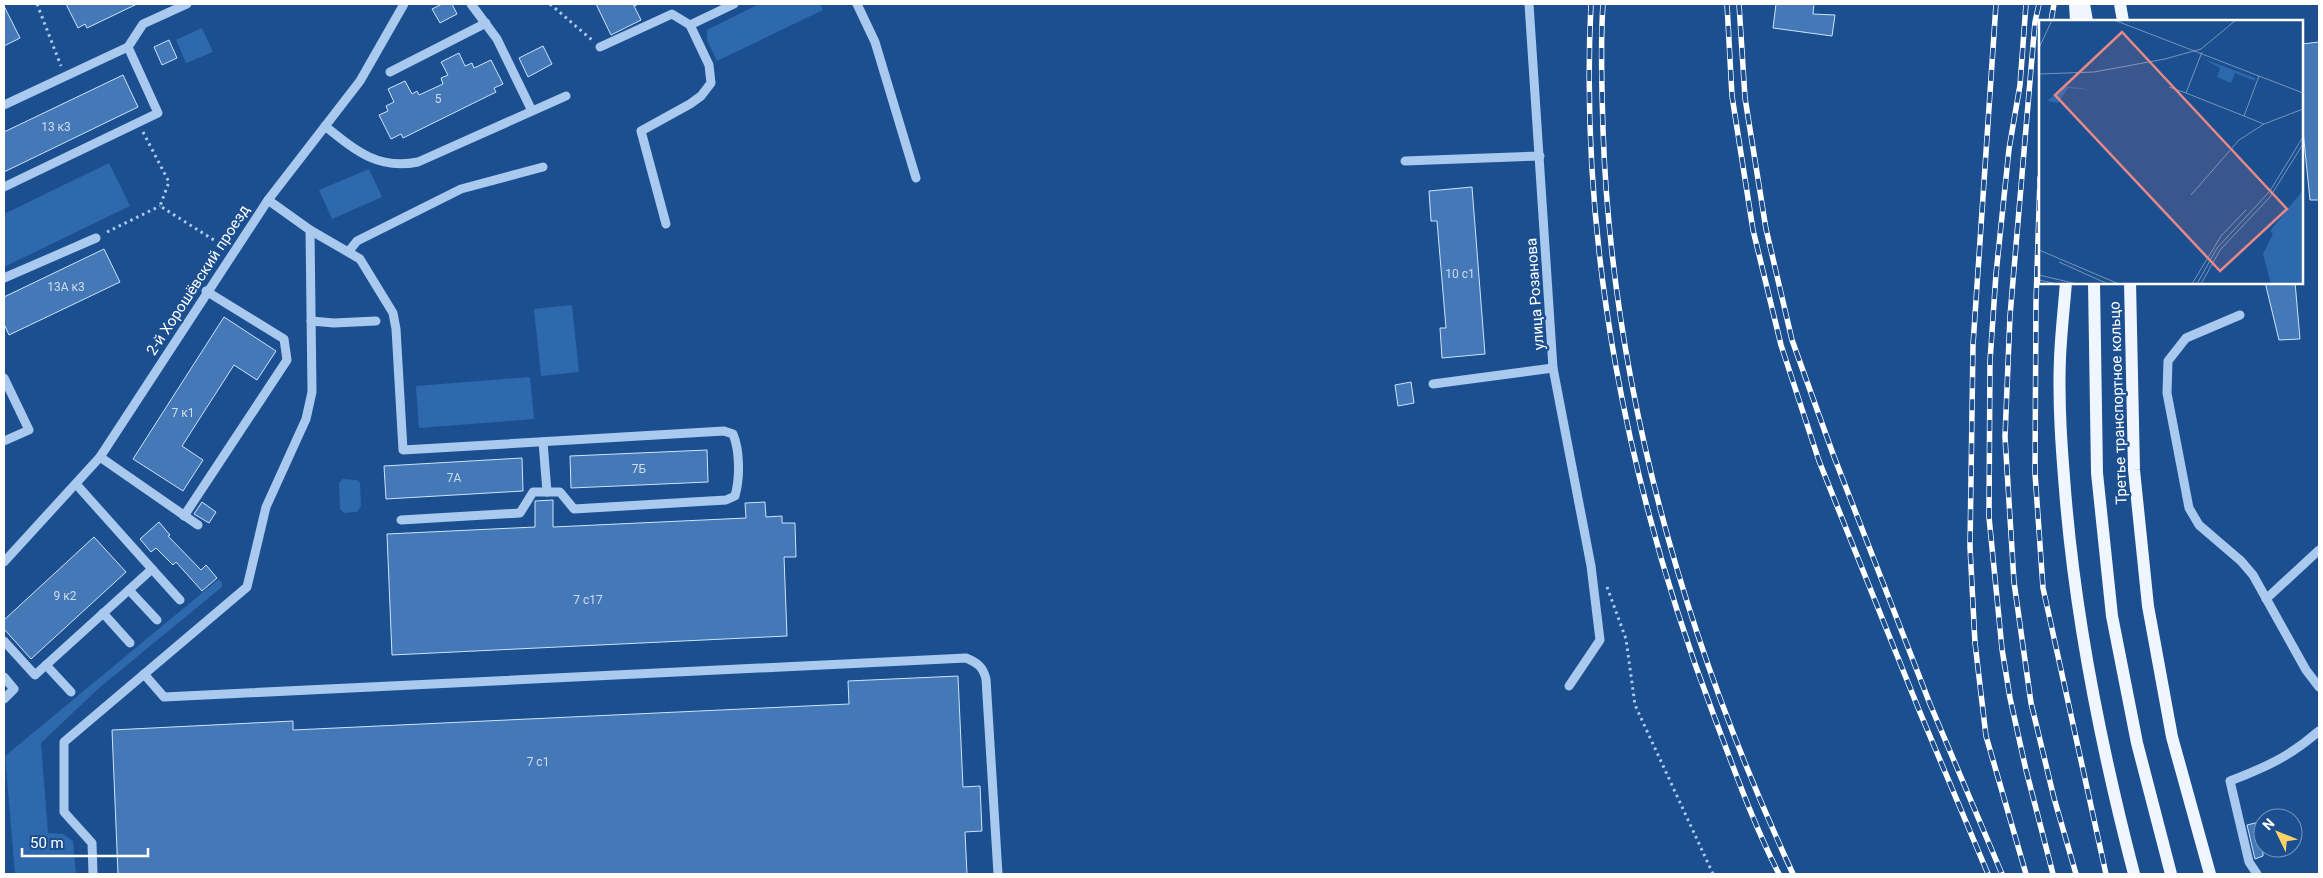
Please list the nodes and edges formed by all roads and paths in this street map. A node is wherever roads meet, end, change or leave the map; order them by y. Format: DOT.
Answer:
graph roads {
  1 [pos="37,4"];
  2 [pos="186,4"];
  3 [pos="404,4"];
  4 [pos="471,4"];
  5 [pos="550,4"];
  6 [pos="734,4"];
  7 [pos="857,4"];
  8 [pos="1529,4"];
  9 [pos="2075,4"];
  10 [pos="2084,4"];
  11 [pos="2120,4"];
  12 [pos="2076,20"];
  13 [pos="2087,20"];
  14 [pos="2123,20"];
  15 [pos="486,23"];
  16 [pos="690,26"];
  17 [pos="128,46"];
  18 [pos="600,47"];
  19 [pos="390,72"];
  20 [pos="65,76"];
  21 [pos="566,96"];
  22 [pos="4,105"];
  23 [pos="532,111"];
  24 [pos="138,123"];
  25 [pos="325,126"];
  26 [pos="1540,156"];
  27 [pos="1405,162"];
  28 [pos="543,167"];
  29 [pos="916,178"];
  30 [pos="4,187"];
  31 [pos="268,200"];
  32 [pos="160,206"];
  33 [pos="666,224"];
  34 [pos="310,230"];
  35 [pos="96,238"];
  36 [pos="349,251"];
  37 [pos="232,252"];
  38 [pos="4,278"];
  39 [pos="2066,284"];
  40 [pos="2094,284"];
  41 [pos="2130,284"];
  42 [pos="206,291"];
  43 [pos="2240,315"];
  44 [pos="311,321"];
  45 [pos="376,321"];
  46 [pos="1553,368"];
  47 [pos="4,378"];
  48 [pos="1433,384"];
  49 [pos="4,441"];
  50 [pos="543,442"];
  51 [pos="100,457"];
  52 [pos="76,484"];
  53 [pos="547,492"];
  54 [pos="184,516"];
  55 [pos="401,520"];
  56 [pos="198,525"];
  57 [pos="2319,550"];
  58 [pos="4,562"];
  59 [pos="152,569"];
  60 [pos="1607,585"];
  61 [pos="129,590"];
  62 [pos="2266,599"];
  63 [pos="180,600"];
  64 [pos="103,613"];
  65 [pos="157,620"];
  66 [pos="4,640"];
  67 [pos="130,643"];
  68 [pos="46,665"];
  69 [pos="144,674"];
  70 [pos="4,677"];
  71 [pos="1569,686"];
  72 [pos="2319,687"];
  73 [pos="71,692"];
  74 [pos="4,699"];
  75 [pos="2319,732"];
  76 [pos="2209,871"];
  77 [pos="93,874"];
  78 [pos="998,874"];
  79 [pos="1712,874"];
  80 [pos="2134,874"];
  81 [pos="2171,874"];
  82 [pos="2257,874"];
  1 -- 20 [label="path"];
  2 -- 17 [label="street"];
  3 -- 25 [label="street, 2-й Хорошёвский проезд"];
  4 -- 15 [label="street"];
  5 -- 18 [label="path"];
  6 -- 16 [label="street"];
  7 -- 29 [label="street"];
  8 -- 26 [label="street, улица Розанова"];
  9 -- 12 [label="main road"];
  10 -- 13 [label="main road"];
  11 -- 14 [label="main road"];
  15 -- 19 [label="street"];
  15 -- 23 [label="street"];
  16 -- 18 [label="street"];
  16 -- 33 [label="street"];
  17 -- 20 [label="street"];
  17 -- 24 [label="street"];
  20 -- 22 [label="street"];
  21 -- 23 [label="street"];
  23 -- 25 [label="street"];
  24 -- 30 [label="street"];
  24 -- 32 [label="path"];
  25 -- 31 [label="street, 2-й Хорошёвский проезд"];
  26 -- 27 [label="street"];
  26 -- 46 [label="street, улица Розанова"];
  28 -- 36 [label="street"];
  31 -- 34 [label="street"];
  31 -- 37 [label="street, 2-й Хорошёвский проезд"];
  32 -- 35 [label="path"];
  32 -- 37 [label="path"];
  34 -- 36 [label="street"];
  34 -- 44 [label="street"];
  35 -- 38 [label="street"];
  36 -- 50 [label="street"];
  37 -- 42 [label="street, 2-й Хорошёвский проезд"];
  39 -- 80 [label="main road"];
  40 -- 81 [label="main road, Третье транспортное кольцо"];
  41 -- 76 [label="main road, Третье транспортное кольцо"];
  42 -- 51 [label="street, 2-й Хорошёвский проезд"];
  42 -- 54 [label="street"];
  43 -- 62 [label="street"];
  44 -- 45 [label="street"];
  44 -- 69 [label="street"];
  46 -- 48 [label="street"];
  46 -- 71 [label="street, улица Розанова"];
  47 -- 49 [label="street"];
  50 -- 53 [label="street"];
  50 -- 53 [label="street"];
  51 -- 52 [label="street, 2-й Хорошёвский проезд"];
  51 -- 54 [label="street"];
  52 -- 58 [label="street, 2-й Хорошёвский проезд"];
  52 -- 59 [label="street"];
  53 -- 55 [label="street"];
  54 -- 56 [label="street"];
  57 -- 62 [label="street"];
  59 -- 61 [label="street"];
  59 -- 63 [label="street"];
  60 -- 79 [label="path"];
  61 -- 64 [label="street"];
  61 -- 65 [label="street"];
  62 -- 72 [label="street"];
  64 -- 67 [label="street"];
  64 -- 68 [label="street"];
  66 -- 68 [label="street"];
  68 -- 73 [label="street"];
  69 -- 77 [label="street"];
  69 -- 78 [label="street"];
  70 -- 74 [label="street"];
  75 -- 82 [label="street"];
}
